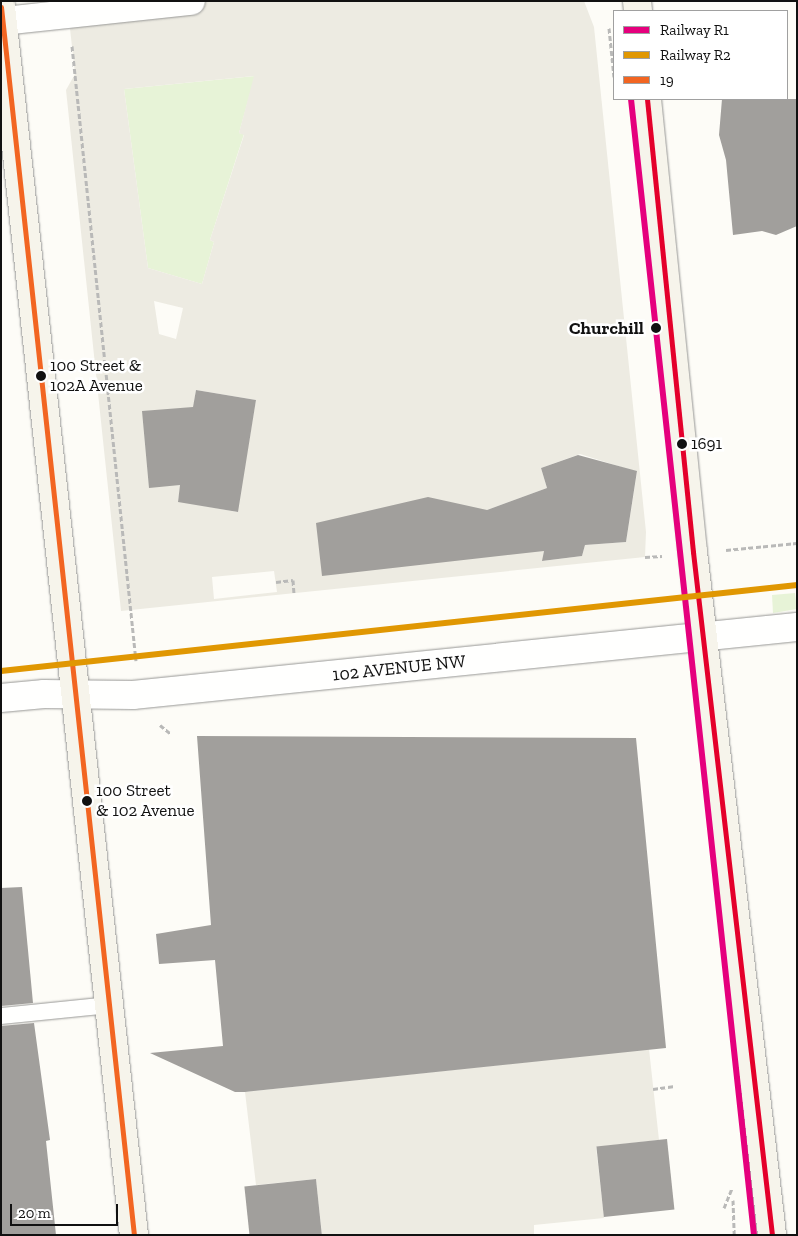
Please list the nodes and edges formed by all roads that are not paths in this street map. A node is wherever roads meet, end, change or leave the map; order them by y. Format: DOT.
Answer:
graph roads {
  1 [pos="191,1"];
  2 [pos="2,16"];
  3 [pos="647,100"];
  4 [pos="797,627"];
  5 [pos="705,638"];
  6 [pos="76,693"];
  7 [pos="1,698"];
  8 [pos="109,1005"];
  9 [pos="1,1016"];
  10 [pos="772,1234"];
  11 [pos="134,1235"];
  12 [pos="764,1235"];
  1 -- 2 [label="street"];
  2 -- 6 [label="main road"];
  3 -- 5 [label="main road"];
  4 -- 5 [label="street, 102 AVENUE NW"];
  5 -- 6 [label="street, 102 AVENUE NW"];
  5 -- 10 [label="main road"];
  6 -- 7 [label="street, 102 AVENUE NW"];
  6 -- 8 [label="main road"];
  8 -- 9 [label="lane"];
  8 -- 11 [label="main road"];
  10 -- 12 [label="lane"];
}
